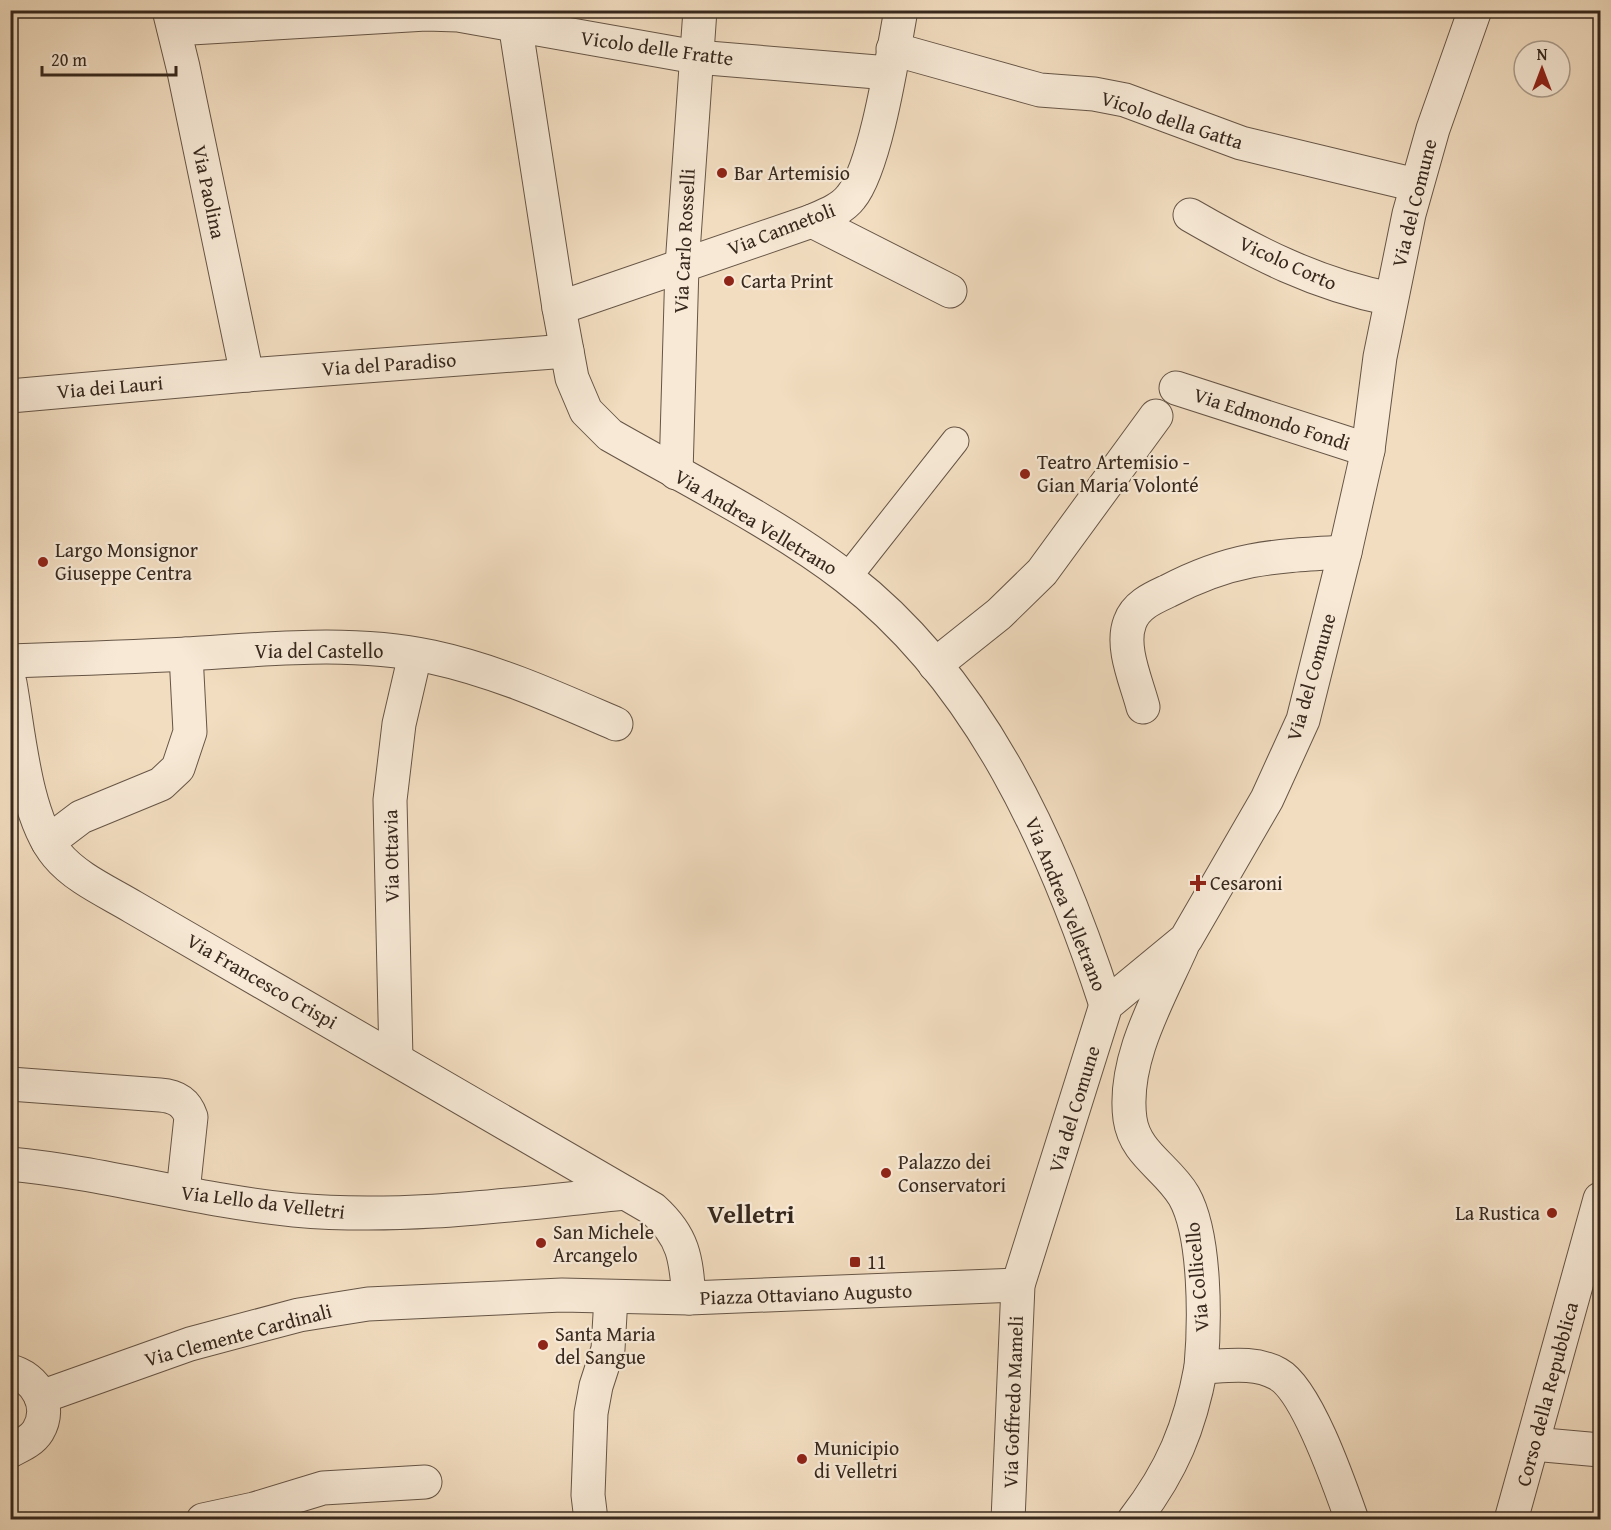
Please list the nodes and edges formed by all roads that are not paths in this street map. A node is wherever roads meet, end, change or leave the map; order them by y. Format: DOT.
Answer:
graph roads {
  1 [pos="700,10"];
  2 [pos="901,10"];
  3 [pos="1475,10"];
  4 [pos="515,18"];
  5 [pos="171,20"];
  6 [pos="696,57"];
  7 [pos="891,61"];
  8 [pos="1416,185"];
  9 [pos="1190,215"];
  10 [pos="812,221"];
  11 [pos="681,266"];
  12 [pos="951,291"];
  13 [pos="1391,299"];
  14 [pos="559,308"];
  15 [pos="567,351"];
  16 [pos="247,375"];
  17 [pos="210,379"];
  18 [pos="1176,388"];
  19 [pos="10,396"];
  20 [pos="1156,416"];
  21 [pos="956,441"];
  22 [pos="1368,450"];
  23 [pos="676,472"];
  24 [pos="1345,552"];
  25 [pos="847,578"];
  26 [pos="186,654"];
  27 [pos="415,655"];
  28 [pos="10,661"];
  29 [pos="935,665"];
  30 [pos="10,683"];
  31 [pos="1143,707"];
  32 [pos="615,724"];
  33 [pos="48,842"];
  34 [pos="1186,939"];
  35 [pos="1106,1005"];
  36 [pos="396,1059"];
  37 [pos="10,1084"];
  38 [pos="10,1164"];
  39 [pos="183,1192"];
  40 [pos="626,1193"];
  41 [pos="1600,1199"];
  42 [pos="1018,1285"];
  43 [pos="610,1297"];
  44 [pos="689,1298"];
  45 [pos="1201,1367"];
  46 [pos="10,1371"];
  47 [pos="42,1397"];
  48 [pos="1533,1444"];
  49 [pos="1600,1450"];
  50 [pos="10,1451"];
  51 [pos="425,1482"];
  52 [pos="203,1520"];
  53 [pos="591,1520"];
  54 [pos="1008,1520"];
  55 [pos="1134,1520"];
  56 [pos="1352,1520"];
  57 [pos="1511,1520"];
  1 -- 6 [label="street, Via Carlo Rosselli"];
  2 -- 7 [label="street, Via Cannetoli"];
  3 -- 8 [label="street, Via del Comune"];
  4 -- 5 [label="street, Vicolo delle Fratte"];
  4 -- 6 [label="street, Vicolo delle Fratte"];
  4 -- 14 [label="street, Via Andrea Velletrano"];
  5 -- 16 [label="street, Via Paolina"];
  6 -- 7 [label="street, Vicolo delle Fratte"];
  6 -- 11 [label="street, Via Carlo Rosselli"];
  7 -- 8 [label="street, Vicolo della Gatta"];
  7 -- 10 [label="street, Via Cannetoli"];
  8 -- 13 [label="street, Via del Comune"];
  9 -- 13 [label="street, Vicolo Corto"];
  10 -- 11 [label="street, Via Cannetoli"];
  10 -- 12 [label="street"];
  11 -- 14 [label="street, Via Cannetoli"];
  11 -- 23 [label="street, Via Carlo Rosselli"];
  13 -- 22 [label="street, Via del Comune"];
  14 -- 15 [label="street, Via Andrea Velletrano"];
  15 -- 16 [label="street, Via del Paradiso"];
  15 -- 23 [label="street, Via Andrea Velletrano"];
  16 -- 17 [label="street, Via del Paradiso"];
  17 -- 19 [label="street, Via dei Lauri"];
  18 -- 22 [label="street, Via Edmondo Fondi"];
  20 -- 29 [label="street"];
  21 -- 25 [label="street"];
  22 -- 24 [label="street, Via del Comune"];
  23 -- 25 [label="street, Via Andrea Velletrano"];
  24 -- 31 [label="street"];
  24 -- 34 [label="street, Via del Comune"];
  25 -- 29 [label="street, Via Andrea Velletrano"];
  26 -- 27 [label="street, Via del Castello"];
  26 -- 28 [label="street, Via del Castello"];
  26 -- 33 [label="street"];
  27 -- 32 [label="street, Via del Castello"];
  27 -- 36 [label="street, Via Ottavia"];
  29 -- 35 [label="street, Via Andrea Velletrano"];
  30 -- 33 [label="street, Via Francesco Crispi"];
  33 -- 36 [label="street, Via Francesco Crispi"];
  34 -- 35 [label="street, Via del Comune"];
  34 -- 45 [label="street, Via Collicello"];
  35 -- 42 [label="street, Via del Comune"];
  36 -- 40 [label="street, Via Francesco Crispi"];
  37 -- 39 [label="street"];
  38 -- 39 [label="street, Via Lello da Velletri"];
  39 -- 40 [label="street, Via Lello da Velletri"];
  40 -- 44 [label="street, Piazza Ottaviano Augusto"];
  41 -- 48 [label="street, Corso della Repubblica"];
  42 -- 44 [label="street, Piazza Ottaviano Augusto"];
  42 -- 54 [label="street, Via Goffredo Mameli"];
  43 -- 44 [label="street, Via Clemente Cardinali"];
  43 -- 47 [label="street, Via Clemente Cardinali"];
  43 -- 53 [label="street"];
  45 -- 55 [label="street, Via Collicello"];
  45 -- 56 [label="street"];
  46 -- 47 [label="street"];
  47 -- 50 [label="street"];
  48 -- 49 [label="street"];
  48 -- 57 [label="street, Corso della Repubblica"];
  51 -- 52 [label="street"];
}
